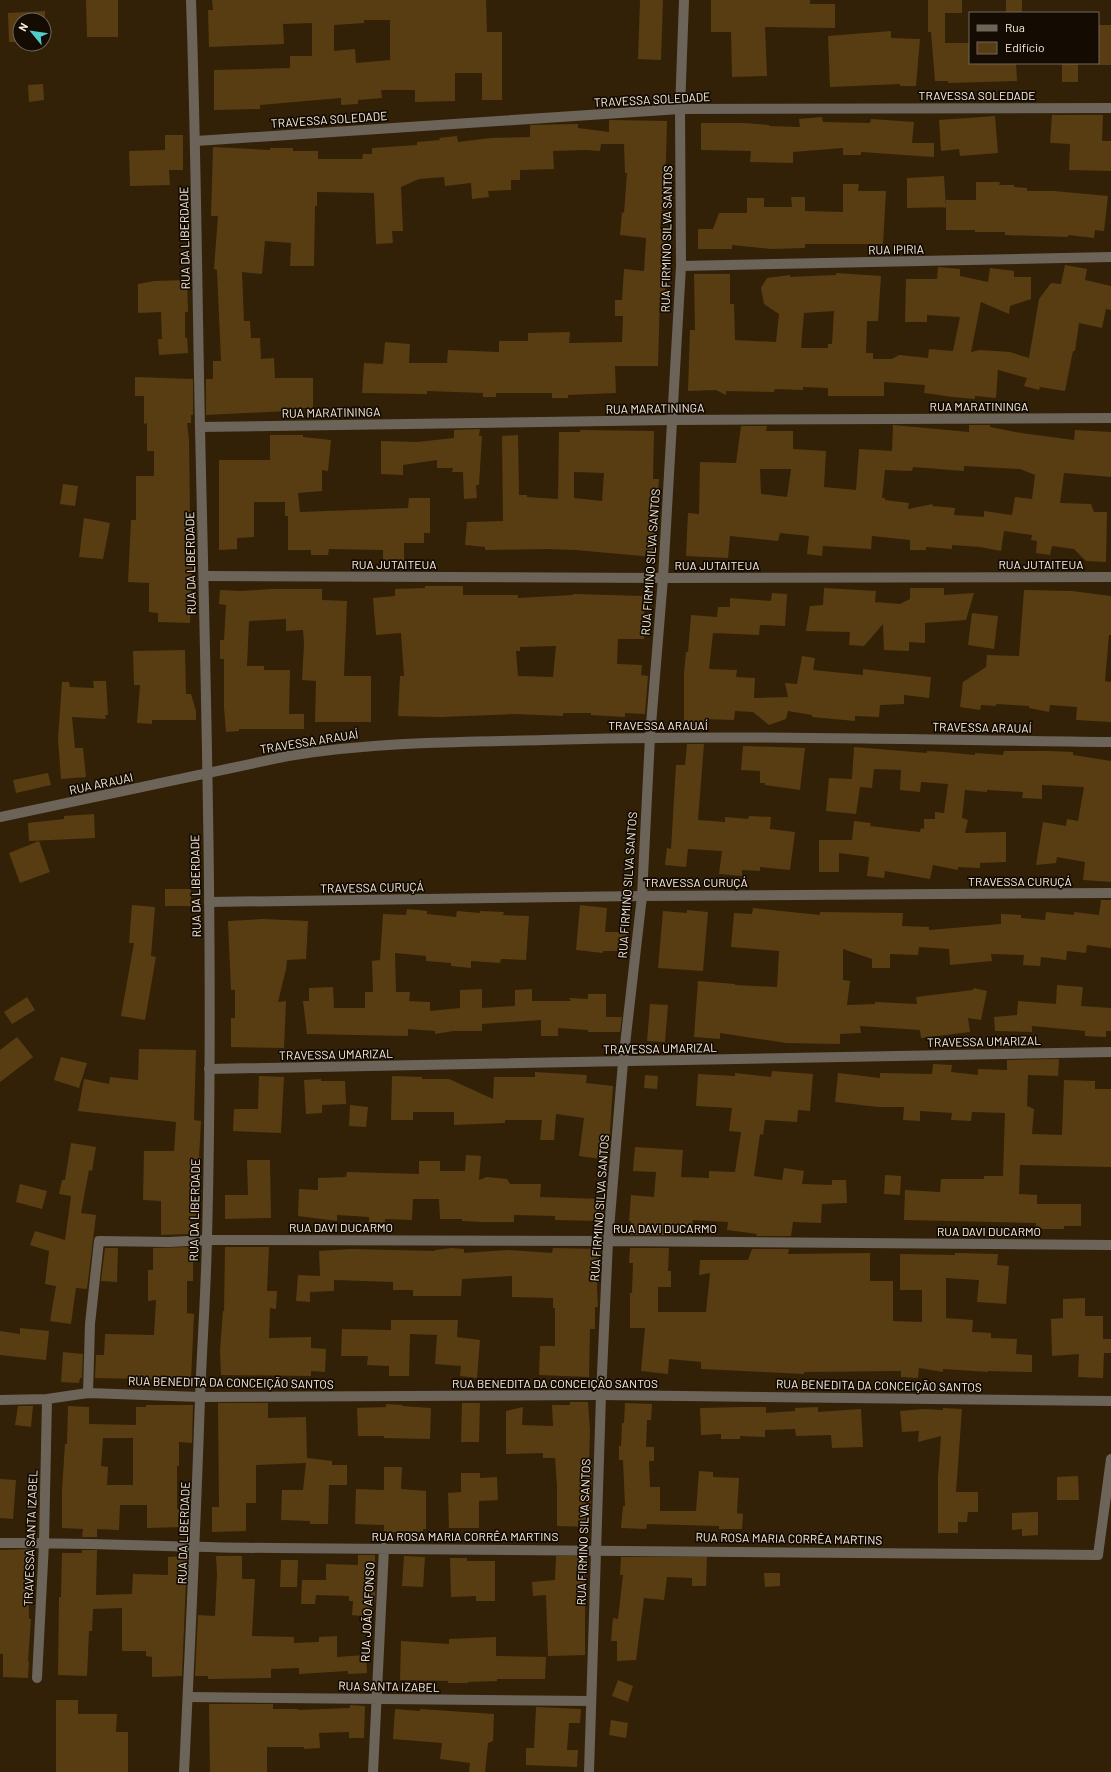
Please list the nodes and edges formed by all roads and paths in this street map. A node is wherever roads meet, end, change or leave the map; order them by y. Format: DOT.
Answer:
graph roads {
  1 [pos="191,0"];
  2 [pos="684,0"];
  3 [pos="1111,108"];
  4 [pos="680,109"];
  5 [pos="196,141"];
  6 [pos="1111,257"];
  7 [pos="681,266"];
  8 [pos="1111,418"];
  9 [pos="672,420"];
  10 [pos="200,428"];
  11 [pos="204,576"];
  12 [pos="1111,577"];
  13 [pos="663,578"];
  14 [pos="650,737"];
  15 [pos="1111,742"];
  16 [pos="207,773"];
  17 [pos="0,817"];
  18 [pos="1111,893"];
  19 [pos="642,896"];
  20 [pos="209,902"];
  21 [pos="1111,1052"];
  22 [pos="623,1062"];
  23 [pos="209,1069"];
  24 [pos="207,1240"];
  25 [pos="608,1241"];
  26 [pos="1111,1245"];
  27 [pos="88,1393"];
  28 [pos="601,1395"];
  29 [pos="200,1397"];
  30 [pos="47,1399"];
  31 [pos="0,1400"];
  32 [pos="1111,1401"];
  33 [pos="1111,1459"];
  34 [pos="0,1543"];
  35 [pos="44,1543"];
  36 [pos="196,1548"];
  37 [pos="384,1548"];
  38 [pos="596,1549"];
  39 [pos="37,1678"];
  40 [pos="188,1697"];
  41 [pos="376,1698"];
  42 [pos="591,1701"];
  43 [pos="184,1772"];
  44 [pos="373,1772"];
  45 [pos="589,1772"];
  1 -- 5 [label="street, RUA DA LIBERDADE"];
  2 -- 4 [label="street, RUA FIRMINO SILVA SANTOS"];
  3 -- 4 [label="street, TRAVESSA SOLEDADE"];
  4 -- 5 [label="street, TRAVESSA SOLEDADE"];
  4 -- 7 [label="street, RUA FIRMINO SILVA SANTOS"];
  5 -- 10 [label="street, RUA DA LIBERDADE"];
  6 -- 7 [label="street, RUA IPIRIA"];
  7 -- 9 [label="street, RUA FIRMINO SILVA SANTOS"];
  8 -- 9 [label="street, RUA MARATININGA"];
  9 -- 10 [label="street, RUA MARATININGA"];
  9 -- 13 [label="street, RUA FIRMINO SILVA SANTOS"];
  10 -- 11 [label="street, RUA DA LIBERDADE"];
  11 -- 13 [label="street, RUA JUTAITEUA"];
  11 -- 16 [label="street, RUA DA LIBERDADE"];
  12 -- 13 [label="street, RUA JUTAITEUA"];
  13 -- 14 [label="street, RUA FIRMINO SILVA SANTOS"];
  14 -- 15 [label="street, TRAVESSA ARAUAÍ"];
  14 -- 16 [label="street, TRAVESSA ARAUAÍ"];
  14 -- 19 [label="street, RUA FIRMINO SILVA SANTOS"];
  16 -- 17 [label="street, RUA ARAUAI"];
  16 -- 20 [label="street, RUA DA LIBERDADE"];
  18 -- 19 [label="street, TRAVESSA CURUÇÁ"];
  19 -- 20 [label="street, TRAVESSA CURUÇÁ"];
  19 -- 22 [label="street, RUA FIRMINO SILVA SANTOS"];
  20 -- 23 [label="street, RUA DA LIBERDADE"];
  21 -- 22 [label="street, TRAVESSA UMARIZAL"];
  22 -- 23 [label="street, TRAVESSA UMARIZAL"];
  22 -- 25 [label="street, RUA FIRMINO SILVA SANTOS"];
  23 -- 24 [label="street, RUA DA LIBERDADE"];
  24 -- 25 [label="street, RUA DAVI DUCARMO"];
  24 -- 27 [label="street, RUA DAVI DUCARMO"];
  24 -- 29 [label="street, RUA DA LIBERDADE"];
  25 -- 26 [label="street, RUA DAVI DUCARMO"];
  25 -- 28 [label="street, RUA FIRMINO SILVA SANTOS"];
  27 -- 29 [label="street, RUA BENEDITA DA CONCEIÇÃO SANTOS"];
  27 -- 30 [label="street, RUA BENEDITA DA CONCEIÇÃO SANTOS"];
  28 -- 29 [label="street, RUA BENEDITA DA CONCEIÇÃO SANTOS"];
  28 -- 32 [label="street, RUA BENEDITA DA CONCEIÇÃO SANTOS"];
  28 -- 38 [label="street, RUA FIRMINO SILVA SANTOS"];
  29 -- 36 [label="street, RUA DA LIBERDADE"];
  30 -- 31 [label="street, RUA BENEDITA DA CONCEIÇÃO SANTOS"];
  30 -- 35 [label="street, TRAVESSA SANTA IZABEL"];
  33 -- 38 [label="street, RUA ROSA MARIA CORRÊA MARTINS"];
  34 -- 35 [label="street, RUA ROSA MARIA CORRÊA MARTINS"];
  35 -- 36 [label="street, RUA ROSA MARIA CORRÊA MARTINS"];
  35 -- 39 [label="street, TRAVESSA SANTA IZABEL"];
  36 -- 37 [label="street, RUA ROSA MARIA CORRÊA MARTINS"];
  36 -- 40 [label="street, RUA DA LIBERDADE"];
  37 -- 38 [label="street, RUA ROSA MARIA CORRÊA MARTINS"];
  37 -- 41 [label="street, RUA JOÃO AFONSO"];
  38 -- 42 [label="street, RUA FIRMINO SILVA SANTOS"];
  40 -- 41 [label="street, RUA SANTA IZABEL"];
  40 -- 43 [label="street, RUA DA LIBERDADE"];
  41 -- 42 [label="street, RUA SANTA IZABEL"];
  41 -- 44 [label="street, RUA JOÃO AFONSO"];
  42 -- 45 [label="street, RUA FIRMINO SILVA SANTOS"];
}
